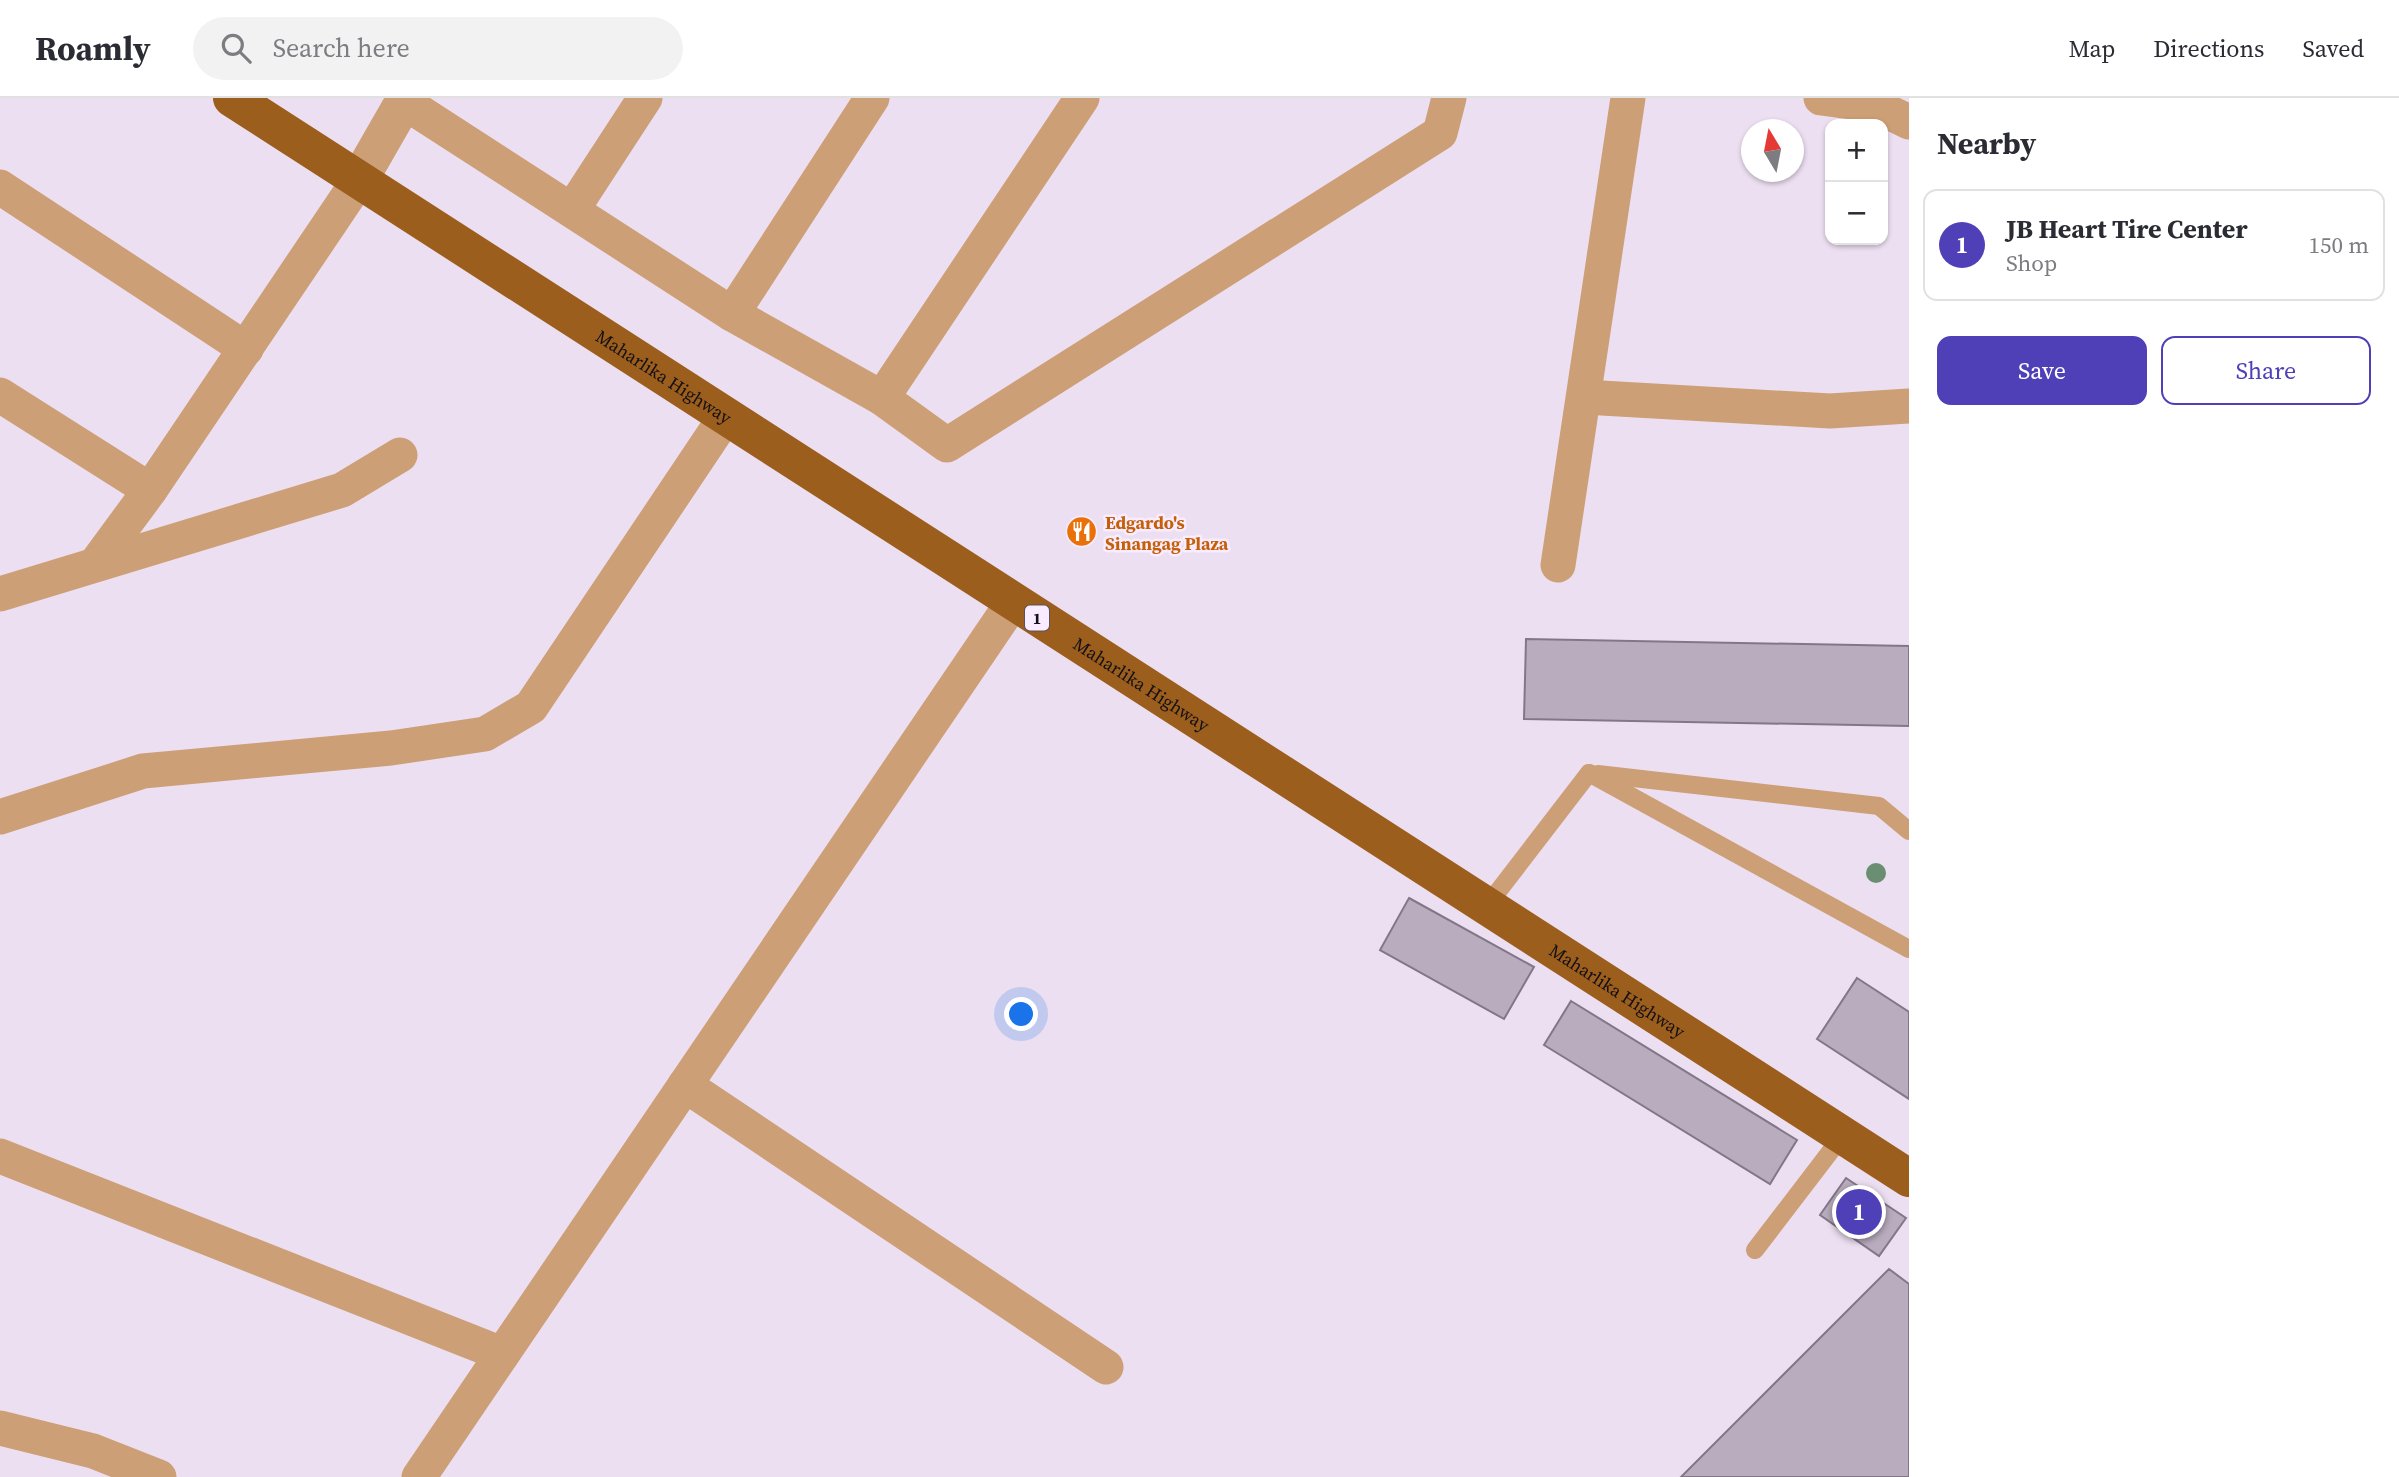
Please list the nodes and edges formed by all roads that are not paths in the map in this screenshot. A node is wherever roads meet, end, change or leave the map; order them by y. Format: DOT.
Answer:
graph roads {
  1 [pos="232,98"];
  2 [pos="645,98"];
  3 [pos="872,98"];
  4 [pos="1082,98"];
  5 [pos="1449,98"];
  6 [pos="1628,98"];
  7 [pos="1821,98"];
  8 [pos="405,100"];
  9 [pos="1909,122"];
  10 [pos="359,180"];
  11 [pos="0,187"];
  12 [pos="572,209"];
  13 [pos="732,314"];
  14 [pos="246,349"];
  15 [pos="0,395"];
  16 [pos="1584,397"];
  17 [pos="882,398"];
  18 [pos="1909,406"];
  19 [pos="726,416"];
  20 [pos="400,455"];
  21 [pos="150,490"];
  22 [pos="97,562"];
  23 [pos="1558,565"];
  24 [pos="0,594"];
  25 [pos="1013,602"];
  26 [pos="1589,774"];
  27 [pos="0,817"];
  28 [pos="1909,831"];
  29 [pos="1486,907"];
  30 [pos="1909,949"];
  31 [pos="685,1084"];
  32 [pos="1843,1135"];
  33 [pos="0,1156"];
  34 [pos="1909,1178"];
  35 [pos="1755,1250"];
  36 [pos="502,1354"];
  37 [pos="1106,1367"];
  38 [pos="0,1428"];
  39 [pos="159,1477"];
  40 [pos="419,1477"];
  1 -- 10 [label="highway, Maharlika Highway / 1"];
  2 -- 12 [label="street"];
  3 -- 13 [label="street"];
  4 -- 17 [label="street"];
  5 -- 17 [label="street"];
  6 -- 16 [label="street"];
  7 -- 9 [label="street"];
  8 -- 10 [label="street"];
  8 -- 12 [label="street"];
  10 -- 14 [label="street"];
  10 -- 19 [label="highway, Maharlika Highway / 1"];
  11 -- 14 [label="street"];
  12 -- 13 [label="street"];
  13 -- 17 [label="street"];
  14 -- 21 [label="street"];
  15 -- 21 [label="street"];
  16 -- 18 [label="street"];
  16 -- 23 [label="street"];
  19 -- 25 [label="highway, Maharlika Highway / 1"];
  19 -- 27 [label="street"];
  20 -- 22 [label="street"];
  21 -- 22 [label="street"];
  22 -- 24 [label="street"];
  25 -- 29 [label="highway, Maharlika Highway / 1"];
  25 -- 31 [label="street"];
  26 -- 28 [label="lane"];
  26 -- 29 [label="lane"];
  26 -- 30 [label="lane"];
  29 -- 32 [label="highway, Maharlika Highway / 1"];
  31 -- 36 [label="street"];
  31 -- 37 [label="street"];
  32 -- 34 [label="highway, Maharlika Highway / 1"];
  32 -- 35 [label="lane"];
  33 -- 36 [label="street"];
  36 -- 40 [label="street"];
  38 -- 39 [label="street"];
}
